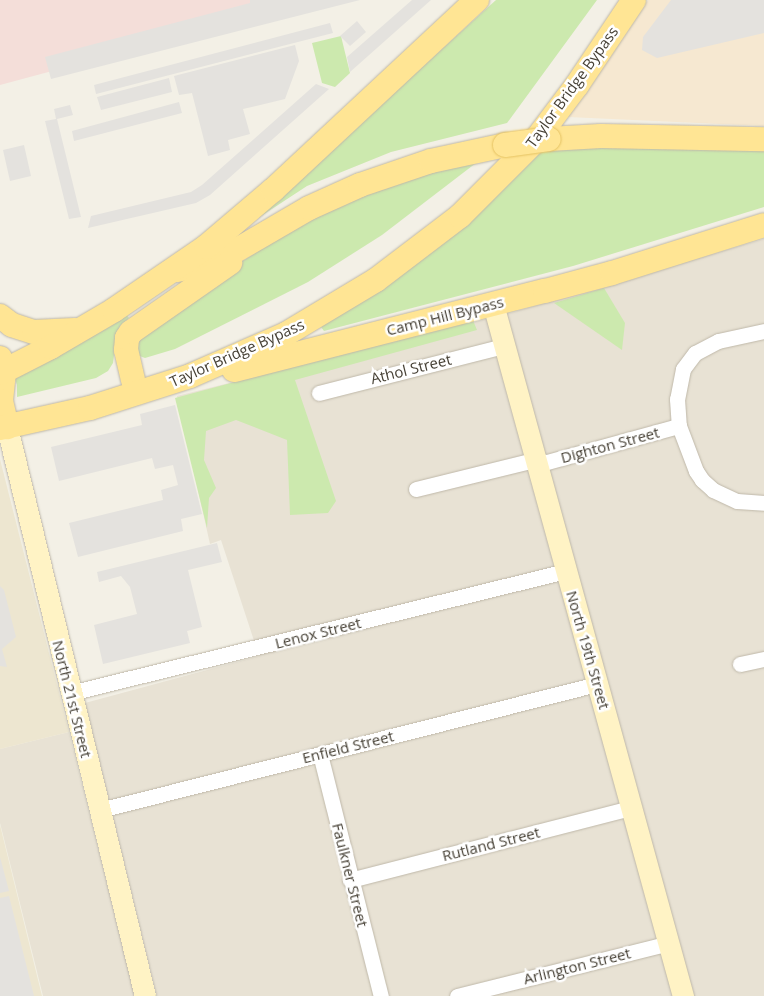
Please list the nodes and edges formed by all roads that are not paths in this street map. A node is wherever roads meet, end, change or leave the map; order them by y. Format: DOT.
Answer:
graph roads {
  1 [pos="477,0"];
  2 [pos="618,0"];
  3 [pos="634,0"];
  4 [pos="764,139"];
  5 [pos="278,225"];
  6 [pos="764,225"];
  7 [pos="173,271"];
  8 [pos="493,304"];
  9 [pos="0,316"];
  10 [pos="84,329"];
  11 [pos="764,330"];
  12 [pos="504,346"];
  13 [pos="1,367"];
  14 [pos="128,390"];
  15 [pos="319,393"];
  16 [pos="0,400"];
  17 [pos="679,426"];
  18 [pos="3,428"];
  19 [pos="534,460"];
  20 [pos="416,489"];
  21 [pos="764,503"];
  22 [pos="566,571"];
  23 [pos="764,659"];
  24 [pos="740,664"];
  25 [pos="597,684"];
  26 [pos="70,693"];
  27 [pos="320,754"];
  28 [pos="631,808"];
  29 [pos="100,810"];
  30 [pos="350,880"];
  31 [pos="669,943"];
  32 [pos="145,996"];
  33 [pos="381,996"];
  34 [pos="457,996"];
  35 [pos="683,996"];
  1 -- 7 [label="main road"];
  2 -- 14 [label="main road"];
  3 -- 14 [label="main road, Taylor Bridge Bypass"];
  4 -- 5 [label="main road, bridge"];
  5 -- 7 [label="main road"];
  5 -- 14 [label="main road"];
  6 -- 8 [label="main road, Camp Hill Bypass"];
  7 -- 10 [label="main road"];
  8 -- 12 [label="street, North 19th Street"];
  8 -- 14 [label="main road, Camp Hill Bypass"];
  9 -- 10 [label="main road"];
  10 -- 13 [label="main road"];
  11 -- 17 [label="street"];
  12 -- 15 [label="street, Athol Street"];
  12 -- 19 [label="street, North 19th Street"];
  13 -- 16 [label="main road, North 21st Street"];
  14 -- 18 [label="main road, Taylor Bridge Bypass"];
  16 -- 18 [label="main road, North 21st Street"];
  17 -- 19 [label="street, Dighton Street"];
  17 -- 21 [label="street, Dighton Street"];
  18 -- 26 [label="street, North 21st Street"];
  19 -- 20 [label="street, Dighton Street"];
  19 -- 22 [label="street, North 19th Street"];
  22 -- 25 [label="street, North 19th Street"];
  22 -- 26 [label="street, Lenox Street"];
  23 -- 24 [label="street"];
  25 -- 27 [label="street, Enfield Street"];
  25 -- 28 [label="street, North 19th Street"];
  26 -- 29 [label="street, North 21st Street"];
  27 -- 29 [label="street, Enfield Street"];
  27 -- 30 [label="street, Faulkner Street"];
  28 -- 30 [label="street, Rutland Street"];
  28 -- 31 [label="street, North 19th Street"];
  29 -- 32 [label="street, North 21st Street"];
  30 -- 33 [label="street, Faulkner Street"];
  31 -- 34 [label="street, Arlington Street"];
  31 -- 35 [label="street, North 19th Street"];
}
